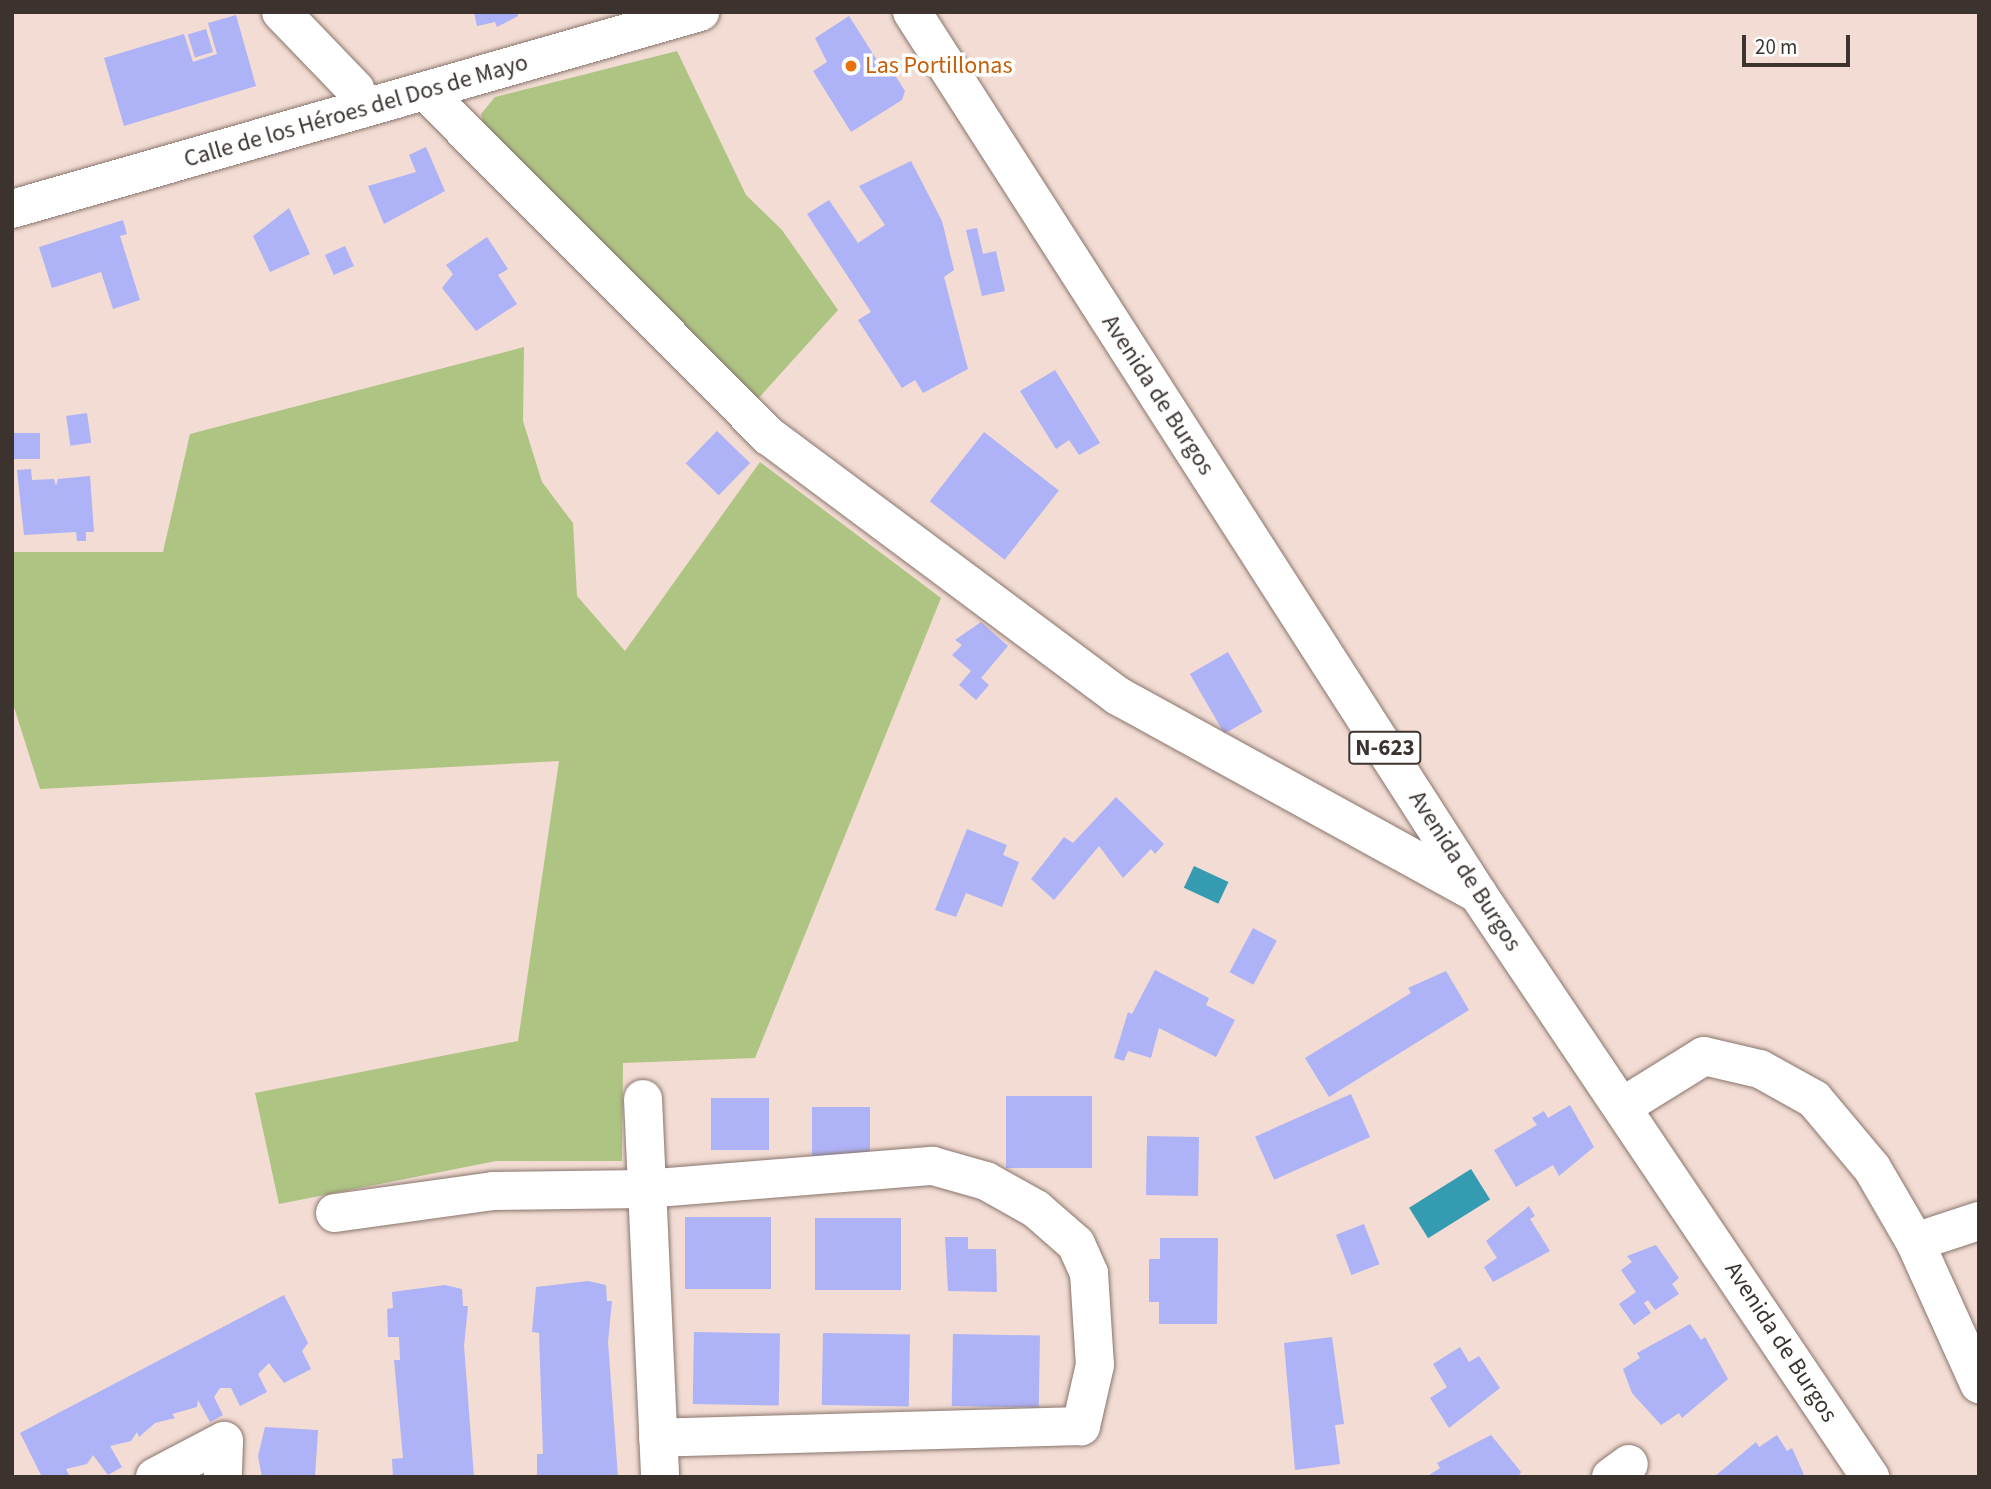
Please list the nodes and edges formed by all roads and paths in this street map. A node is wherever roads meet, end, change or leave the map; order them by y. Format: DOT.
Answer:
graph roads {
  1 [pos="281,12"];
  2 [pos="699,12"];
  3 [pos="912,12"];
  4 [pos="426,92"];
  5 [pos="362,109"];
  6 [pos="12,209"];
  7 [pos="1478,894"];
  8 [pos="643,1100"];
  9 [pos="1625,1105"];
  10 [pos="644,1189"];
  11 [pos="335,1213"];
  12 [pos="1979,1221"];
  13 [pos="1915,1242"];
  14 [pos="1979,1384"];
  15 [pos="658,1438"];
  16 [pos="155,1477"];
  17 [pos="223,1477"];
  18 [pos="660,1477"];
  19 [pos="1870,1477"];
  1 -- 5 [label="main road"];
  2 -- 4 [label="main road, Calle de los Héroes del Dos de Mayo"];
  3 -- 7 [label="main road, Avenida de Burgos / N-623"];
  4 -- 5 [label="main road, Calle de los Héroes del Dos de Mayo"];
  4 -- 7 [label="main road"];
  5 -- 6 [label="main road, Calle de los Héroes del Dos de Mayo"];
  7 -- 9 [label="main road, Avenida de Burgos / N-623"];
  8 -- 10 [label="main road"];
  9 -- 13 [label="main road"];
  9 -- 19 [label="main road, Avenida de Burgos / N-623"];
  10 -- 11 [label="main road"];
  10 -- 15 [label="main road"];
  10 -- 15 [label="main road"];
  12 -- 13 [label="main road"];
  13 -- 14 [label="main road"];
  15 -- 18 [label="main road"];
  16 -- 17 [label="main road"];
}
